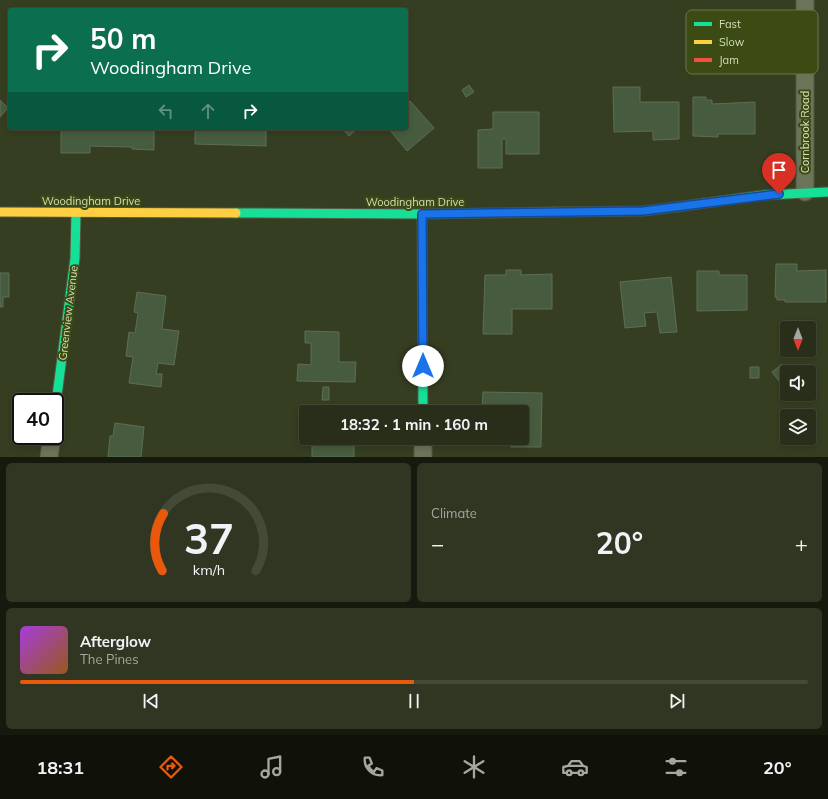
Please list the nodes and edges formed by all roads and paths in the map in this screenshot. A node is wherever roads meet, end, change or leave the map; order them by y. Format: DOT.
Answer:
graph roads {
  1 [pos="805,74"];
  2 [pos="805,192"];
  3 [pos="828,192"];
  4 [pos="0,212"];
  5 [pos="76,213"];
  6 [pos="422,214"];
  7 [pos="57,393"];
  8 [pos="423,405"];
  9 [pos="51,445"];
  10 [pos="423,445"];
  11 [pos="49,457"];
  12 [pos="423,457"];
  1 -- 2 [label="street, Cornbrook Road"];
  2 -- 3 [label="street, Woodingham Drive"];
  2 -- 6 [label="street, Woodingham Drive"];
  4 -- 5 [label="street, Woodingham Drive"];
  5 -- 6 [label="street, Woodingham Drive"];
  5 -- 7 [label="street, Greenview Avenue"];
  6 -- 8 [label="street"];
  9 -- 11 [label="street"];
  10 -- 12 [label="street"];
}
